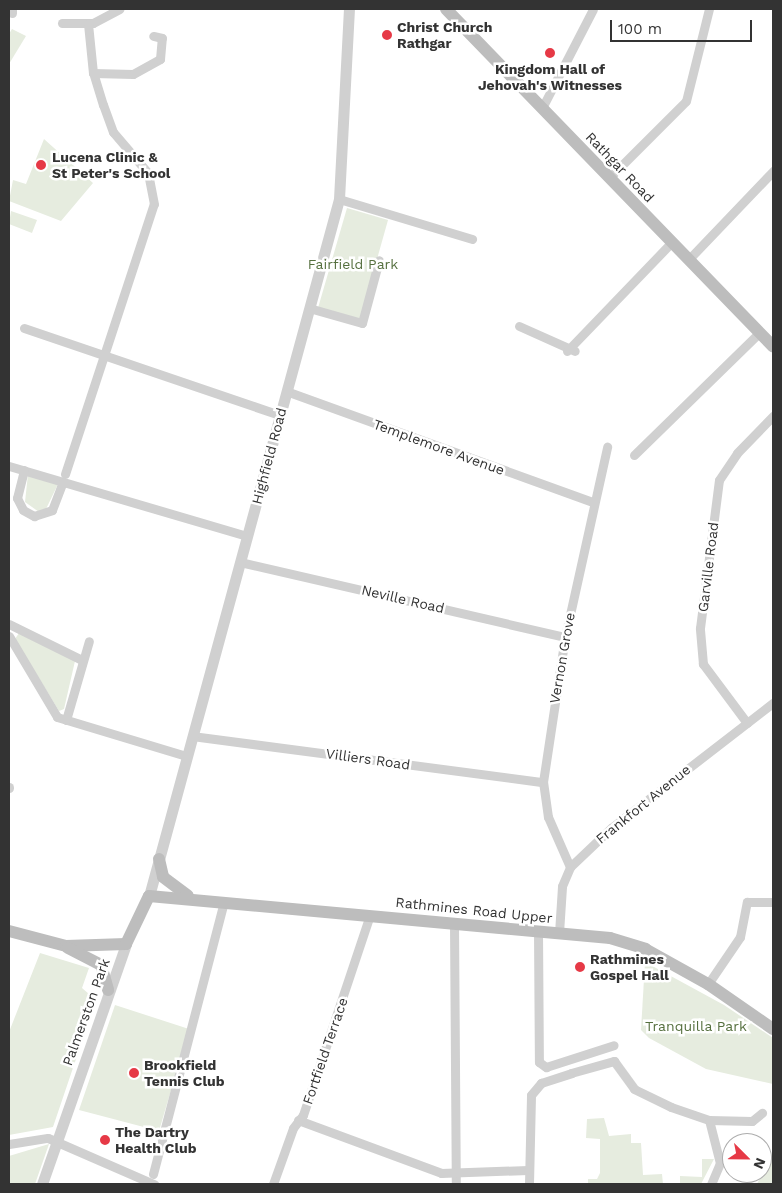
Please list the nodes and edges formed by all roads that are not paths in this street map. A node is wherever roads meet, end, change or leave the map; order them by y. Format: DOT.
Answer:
graph roads {
  1 [pos="119,9"];
  2 [pos="349,9"];
  3 [pos="446,9"];
  4 [pos="593,9"];
  5 [pos="709,9"];
  6 [pos="62,23"];
  7 [pos="88,24"];
  8 [pos="162,38"];
  9 [pos="92,73"];
  10 [pos="542,108"];
  11 [pos="773,167"];
  12 [pos="610,177"];
  13 [pos="338,199"];
  14 [pos="472,239"];
  15 [pos="672,242"];
  16 [pos="689,259"];
  17 [pos="378,260"];
  18 [pos="309,308"];
  19 [pos="520,326"];
  20 [pos="24,328"];
  21 [pos="760,332"];
  22 [pos="773,346"];
  23 [pos="104,355"];
  24 [pos="286,391"];
  25 [pos="280,415"];
  26 [pos="773,416"];
  27 [pos="607,447"];
  28 [pos="634,455"];
  29 [pos="9,466"];
  30 [pos="24,470"];
  31 [pos="64,478"];
  32 [pos="592,502"];
  33 [pos="247,536"];
  34 [pos="240,562"];
  35 [pos="10,627"];
  36 [pos="9,636"];
  37 [pos="565,637"];
  38 [pos="88,641"];
  39 [pos="82,660"];
  40 [pos="773,703"];
  41 [pos="66,720"];
  42 [pos="746,723"];
  43 [pos="192,736"];
  44 [pos="186,756"];
  45 [pos="543,782"];
  46 [pos="159,859"];
  47 [pos="570,867"];
  48 [pos="148,896"];
  49 [pos="192,898"];
  50 [pos="224,901"];
  51 [pos="773,902"];
  52 [pos="370,915"];
  53 [pos="454,923"];
  54 [pos="538,931"];
  55 [pos="9,932"];
  56 [pos="559,933"];
  57 [pos="126,944"];
  58 [pos="66,946"];
  59 [pos="708,984"];
  60 [pos="108,990"];
  61 [pos="773,1029"];
  62 [pos="614,1046"];
  63 [pos="762,1112"];
  64 [pos="298,1120"];
  65 [pos="709,1120"];
  66 [pos="57,1141"];
  67 [pos="9,1144"];
  68 [pos="528,1170"];
  69 [pos="456,1172"];
  70 [pos="153,1174"];
  71 [pos="42,1184"];
  72 [pos="154,1184"];
  73 [pos="273,1184"];
  74 [pos="456,1184"];
  75 [pos="529,1184"];
  76 [pos="711,1184"];
  1 -- 7 [label="street"];
  2 -- 13 [label="street, Highfield Road"];
  3 -- 10 [label="main road, Rathgar Road"];
  4 -- 10 [label="street"];
  5 -- 12 [label="street"];
  6 -- 7 [label="street"];
  7 -- 9 [label="street"];
  8 -- 9 [label="street"];
  9 -- 23 [label="street"];
  10 -- 12 [label="main road, Rathgar Road"];
  11 -- 16 [label="street"];
  12 -- 15 [label="main road, Rathgar Road"];
  13 -- 14 [label="street"];
  13 -- 18 [label="street, Highfield Road"];
  15 -- 16 [label="main road, Rathgar Road"];
  15 -- 19 [label="street"];
  16 -- 21 [label="main road, Rathgar Road"];
  17 -- 18 [label="street"];
  18 -- 24 [label="street, Highfield Road"];
  20 -- 23 [label="street"];
  21 -- 22 [label="main road, Rathgar Road"];
  21 -- 28 [label="street"];
  23 -- 25 [label="street"];
  23 -- 31 [label="street"];
  24 -- 25 [label="street, Highfield Road"];
  24 -- 32 [label="street, Templemore Avenue"];
  25 -- 33 [label="street, Highfield Road"];
  26 -- 42 [label="street, Garville Road"];
  27 -- 32 [label="street, Vernon Grove"];
  29 -- 30 [label="street"];
  30 -- 31 [label="street"];
  30 -- 31 [label="street"];
  31 -- 33 [label="street"];
  32 -- 37 [label="street, Vernon Grove"];
  33 -- 34 [label="street, Highfield Road"];
  34 -- 37 [label="street, Neville Road"];
  34 -- 43 [label="street, Highfield Road"];
  35 -- 39 [label="street"];
  36 -- 41 [label="street"];
  37 -- 45 [label="street, Vernon Grove"];
  38 -- 39 [label="street"];
  39 -- 41 [label="street"];
  40 -- 42 [label="street, Frankfort Avenue"];
  41 -- 44 [label="street"];
  42 -- 47 [label="street, Frankfort Avenue"];
  43 -- 44 [label="street, Highfield Road"];
  43 -- 45 [label="street, Villiers Road"];
  44 -- 46 [label="street, Highfield Road"];
  45 -- 47 [label="street, Vernon Grove"];
  46 -- 48 [label="street, Highfield Road"];
  46 -- 49 [label="main road"];
  47 -- 56 [label="street, Frankfort Avenue"];
  48 -- 49 [label="main road, Rathmines Road Upper"];
  48 -- 57 [label="main road, Palmerston Park"];
  49 -- 50 [label="main road, Rathmines Road Upper"];
  50 -- 52 [label="main road, Rathmines Road Upper"];
  50 -- 70 [label="street"];
  51 -- 59 [label="street"];
  52 -- 53 [label="main road, Rathmines Road Upper"];
  52 -- 64 [label="street, Fortfield Terrace"];
  53 -- 54 [label="main road, Rathmines Road Upper"];
  53 -- 69 [label="street"];
  54 -- 56 [label="main road, Rathmines Road Upper"];
  54 -- 62 [label="street"];
  55 -- 58 [label="main road"];
  56 -- 59 [label="main road, Rathmines Road Upper"];
  57 -- 58 [label="main road"];
  57 -- 60 [label="street, Palmerston Park"];
  58 -- 60 [label="main road"];
  59 -- 61 [label="main road, Rathmines Road Upper"];
  60 -- 66 [label="street, Palmerston Park"];
  63 -- 65 [label="street"];
  64 -- 69 [label="street"];
  64 -- 73 [label="street, Fortfield Terrace"];
  65 -- 68 [label="street"];
  65 -- 76 [label="street"];
  66 -- 67 [label="street"];
  66 -- 71 [label="street, Palmerston Park"];
  66 -- 72 [label="street"];
  68 -- 69 [label="street"];
  68 -- 75 [label="street"];
  69 -- 74 [label="street"];
}
